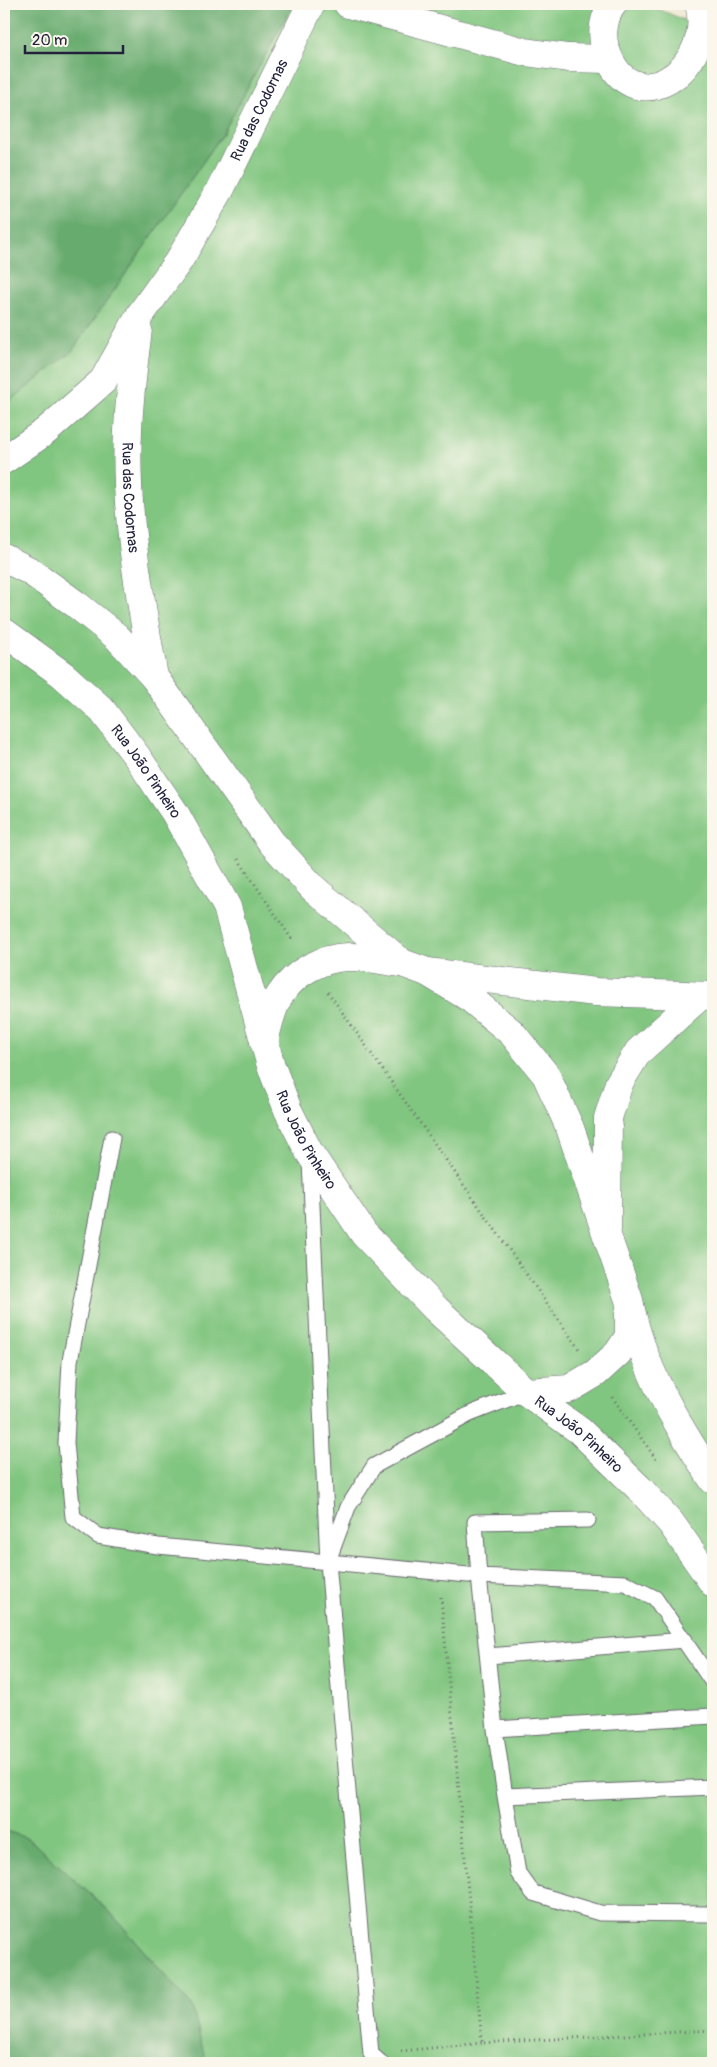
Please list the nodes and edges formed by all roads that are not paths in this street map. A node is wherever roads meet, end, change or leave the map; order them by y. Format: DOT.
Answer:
graph roads {
  1 [pos="311,4"];
  2 [pos="348,4"];
  3 [pos="613,4"];
  4 [pos="707,20"];
  5 [pos="608,59"];
  6 [pos="140,315"];
  7 [pos="4,460"];
  8 [pos="4,558"];
  9 [pos="4,632"];
  10 [pos="154,677"];
  11 [pos="402,963"];
  12 [pos="427,972"];
  13 [pos="706,997"];
  14 [pos="264,1042"];
  15 [pos="112,1138"];
  16 [pos="310,1152"];
  17 [pos="607,1236"];
  18 [pos="629,1300"];
  19 [pos="526,1392"];
  20 [pos="713,1480"];
  21 [pos="588,1520"];
  22 [pos="328,1562"];
  23 [pos="479,1576"];
  24 [pos="713,1583"];
  25 [pos="685,1640"];
  26 [pos="488,1656"];
  27 [pos="713,1683"];
  28 [pos="713,1716"];
  29 [pos="495,1729"];
  30 [pos="713,1787"];
  31 [pos="505,1796"];
  32 [pos="713,1914"];
  33 [pos="373,2060"];
  1 -- 6 [label="street, Rua das Codornas"];
  2 -- 5 [label="street"];
  3 -- 5 [label="street"];
  4 -- 5 [label="street"];
  6 -- 7 [label="street, Rua das Codornas"];
  6 -- 10 [label="street, Rua das Codornas"];
  8 -- 10 [label="street"];
  9 -- 14 [label="street, Rua João Pinheiro"];
  10 -- 11 [label="street"];
  11 -- 12 [label="street"];
  11 -- 14 [label="street"];
  12 -- 13 [label="street"];
  12 -- 17 [label="street"];
  13 -- 17 [label="street"];
  14 -- 16 [label="street, Rua João Pinheiro"];
  15 -- 22 [label="lane"];
  16 -- 19 [label="street, Rua João Pinheiro"];
  16 -- 22 [label="lane"];
  17 -- 18 [label="street"];
  18 -- 19 [label="street"];
  18 -- 20 [label="street"];
  19 -- 22 [label="lane"];
  19 -- 24 [label="street, Rua João Pinheiro"];
  21 -- 23 [label="lane"];
  22 -- 23 [label="lane"];
  22 -- 33 [label="lane"];
  23 -- 25 [label="lane"];
  23 -- 26 [label="lane"];
  25 -- 26 [label="lane"];
  25 -- 27 [label="lane"];
  26 -- 29 [label="lane"];
  28 -- 29 [label="lane"];
  29 -- 31 [label="lane"];
  30 -- 31 [label="lane"];
  31 -- 32 [label="lane"];
}
